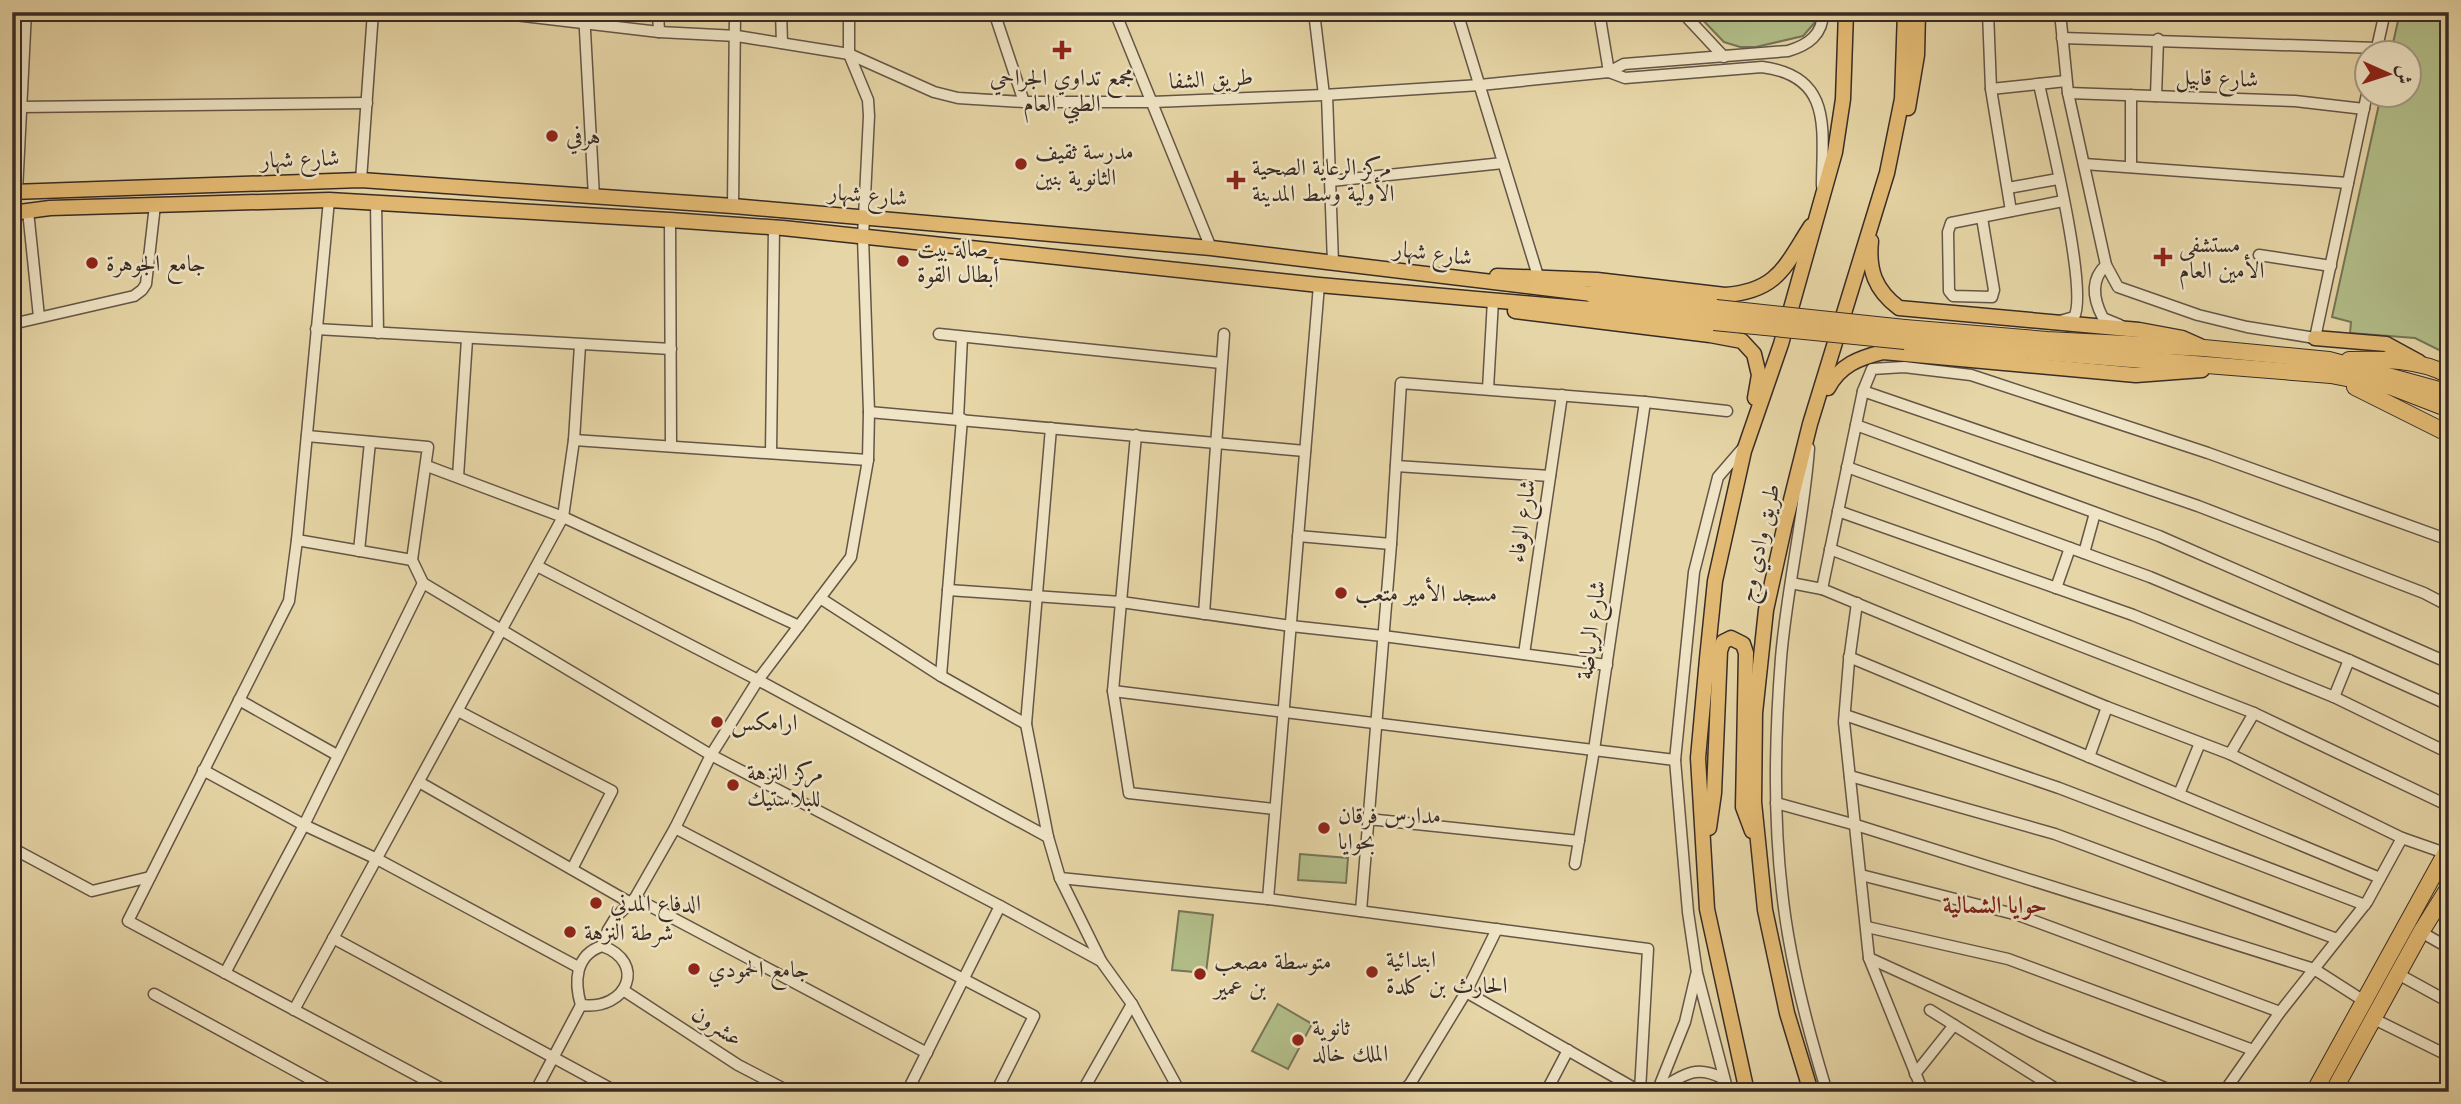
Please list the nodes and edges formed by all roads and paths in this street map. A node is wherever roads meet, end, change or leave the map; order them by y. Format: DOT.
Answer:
graph roads {
  1 [pos="26,12"];
  2 [pos="373,12"];
  3 [pos="489,12"];
  4 [pos="658,12"];
  5 [pos="735,12"];
  6 [pos="781,12"];
  7 [pos="849,12"];
  8 [pos="994,12"];
  9 [pos="1115,12"];
  10 [pos="1314,12"];
  11 [pos="1457,12"];
  12 [pos="1599,12"];
  13 [pos="1682,12"];
  14 [pos="1822,12"];
  15 [pos="1846,12"];
  16 [pos="1905,12"];
  17 [pos="1988,12"];
  18 [pos="2060,12"];
  19 [pos="2385,12"];
  20 [pos="509,13"];
  21 [pos="1921,16"];
  22 [pos="584,18"];
  23 [pos="659,32"];
  24 [pos="737,36"];
  25 [pos="2062,38"];
  26 [pos="2380,38"];
  27 [pos="2158,39"];
  28 [pos="782,43"];
  29 [pos="2352,49"];
  30 [pos="849,54"];
  31 [pos="1724,57"];
  32 [pos="1609,72"];
  33 [pos="2066,81"];
  34 [pos="2039,84"];
  35 [pos="1480,85"];
  36 [pos="1991,89"];
  37 [pos="2068,93"];
  38 [pos="1326,95"];
  39 [pos="2131,96"];
  40 [pos="2156,96"];
  41 [pos="1024,102"];
  42 [pos="1153,102"];
  43 [pos="367,103"];
  44 [pos="22,107"];
  45 [pos="2364,109"];
  46 [pos="1503,163"];
  47 [pos="2084,164"];
  48 [pos="2131,167"];
  49 [pos="1887,173"];
  50 [pos="2058,179"];
  51 [pos="361,180"];
  52 [pos="1331,181"];
  53 [pos="2348,183"];
  54 [pos="2008,188"];
  55 [pos="15,191"];
  56 [pos="1823,194"];
  57 [pos="594,197"];
  58 [pos="329,200"];
  59 [pos="2063,201"];
  60 [pos="376,202"];
  61 [pos="155,205"];
  62 [pos="733,206"];
  63 [pos="29,211"];
  64 [pos="2011,211"];
  65 [pos="12,212"];
  66 [pos="1818,216"];
  67 [pos="1872,217"];
  68 [pos="864,218"];
  69 [pos="1982,218"];
  70 [pos="670,220"];
  71 [pos="774,227"];
  72 [pos="863,237"];
  73 [pos="1211,248"];
  74 [pos="2259,256"];
  75 [pos="1333,263"];
  76 [pos="2330,265"];
  77 [pos="2102,269"];
  78 [pos="2077,274"];
  79 [pos="1434,276"];
  80 [pos="1538,276"];
  81 [pos="1319,285"];
  82 [pos="1493,300"];
  83 [pos="1591,301"];
  84 [pos="39,317"];
  85 [pos="2059,322"];
  86 [pos="12,324"];
  87 [pos="316,329"];
  88 [pos="2139,330"];
  89 [pos="378,333"];
  90 [pos="939,334"];
  91 [pos="1224,334"];
  92 [pos="1905,334"];
  93 [pos="962,337"];
  94 [pos="467,338"];
  95 [pos="2315,338"];
  96 [pos="580,345"];
  97 [pos="2204,348"];
  98 [pos="671,349"];
  99 [pos="1222,363"];
  100 [pos="2224,368"];
  101 [pos="2330,368"];
  102 [pos="2444,373"];
  103 [pos="1488,389"];
  104 [pos="1863,391"];
  105 [pos="2449,394"];
  106 [pos="1562,395"];
  107 [pos="1646,402"];
  108 [pos="2449,410"];
  109 [pos="1727,411"];
  110 [pos="869,412"];
  111 [pos="960,419"];
  112 [pos="1811,424"];
  113 [pos="1856,425"];
  114 [pos="1051,428"];
  115 [pos="2449,434"];
  116 [pos="1136,435"];
  117 [pos="307,436"];
  118 [pos="1748,439"];
  119 [pos="574,440"];
  120 [pos="370,442"];
  121 [pos="1215,443"];
  122 [pos="671,446"];
  123 [pos="1305,451"];
  124 [pos="771,453"];
  125 [pos="867,460"];
  126 [pos="427,466"];
  127 [pos="1396,466"];
  128 [pos="1847,467"];
  129 [pos="1550,476"];
  130 [pos="458,477"];
  131 [pos="1838,511"];
  132 [pos="2095,513"];
  133 [pos="563,517"];
  134 [pos="1298,536"];
  135 [pos="297,540"];
  136 [pos="2449,540"];
  137 [pos="1391,544"];
  138 [pos="2070,548"];
  139 [pos="1830,549"];
  140 [pos="359,551"];
  141 [pos="2084,553"];
  142 [pos="412,560"];
  143 [pos="537,566"];
  144 [pos="423,583"];
  145 [pos="1791,583"];
  146 [pos="2056,588"];
  147 [pos="1822,589"];
  148 [pos="948,590"];
  149 [pos="1037,596"];
  150 [pos="820,598"];
  151 [pos="1121,602"];
  152 [pos="1857,603"];
  153 [pos="2449,606"];
  154 [pos="1203,614"];
  155 [pos="799,626"];
  156 [pos="1291,626"];
  157 [pos="502,630"];
  158 [pos="1383,636"];
  159 [pos="1524,654"];
  160 [pos="1849,657"];
  161 [pos="2349,660"];
  162 [pos="2449,663"];
  163 [pos="1607,665"];
  164 [pos="941,676"];
  165 [pos="758,680"];
  166 [pos="1113,691"];
  167 [pos="2334,697"];
  168 [pos="239,700"];
  169 [pos="2449,705"];
  170 [pos="2107,707"];
  171 [pos="458,711"];
  172 [pos="1283,712"];
  173 [pos="2254,713"];
  174 [pos="1845,715"];
  175 [pos="1376,723"];
  176 [pos="1026,724"];
  177 [pos="2200,743"];
  178 [pos="1594,750"];
  179 [pos="2449,753"];
  180 [pos="2230,754"];
  181 [pos="337,755"];
  182 [pos="711,755"];
  183 [pos="2089,757"];
  184 [pos="1675,760"];
  185 [pos="204,770"];
  186 [pos="1850,776"];
  187 [pos="419,782"];
  188 [pos="2179,794"];
  189 [pos="1776,803"];
  190 [pos="2449,806"];
  191 [pos="1275,809"];
  192 [pos="1368,819"];
  193 [pos="304,825"];
  194 [pos="1856,825"];
  195 [pos="675,828"];
  196 [pos="1048,837"];
  197 [pos="2402,838"];
  198 [pos="1579,841"];
  199 [pos="12,848"];
  200 [pos="2447,850"];
  201 [pos="1759,852"];
  202 [pos="377,859"];
  203 [pos="1575,864"];
  204 [pos="1704,866"];
  205 [pos="572,869"];
  206 [pos="1861,875"];
  207 [pos="150,877"];
  208 [pos="1060,878"];
  209 [pos="2380,878"];
  210 [pos="2447,893"];
  211 [pos="1268,899"];
  212 [pos="632,900"];
  213 [pos="1000,905"];
  214 [pos="2365,905"];
  215 [pos="1361,911"];
  216 [pos="1867,927"];
  217 [pos="1497,929"];
  218 [pos="2421,932"];
  219 [pos="333,938"];
  220 [pos="2337,939"];
  221 [pos="602,946"];
  222 [pos="2449,948"];
  223 [pos="1869,958"];
  224 [pos="1101,961"];
  225 [pos="578,967"];
  226 [pos="2314,969"];
  227 [pos="225,973"];
  228 [pos="1697,973"];
  229 [pos="2398,974"];
  230 [pos="963,979"];
  231 [pos="624,990"];
  232 [pos="1466,992"];
  233 [pos="154,994"];
  234 [pos="2364,1001"];
  235 [pos="2449,1002"];
  236 [pos="1132,1004"];
  237 [pos="582,1005"];
  238 [pos="294,1010"];
  239 [pos="1930,1010"];
  240 [pos="2280,1012"];
  241 [pos="2374,1019"];
  242 [pos="1954,1025"];
  243 [pos="1568,1050"];
  244 [pos="2253,1051"];
  245 [pos="927,1053"];
  246 [pos="2449,1056"];
  247 [pos="553,1057"];
  248 [pos="1915,1073"];
  249 [pos="1722,1078"];
  250 [pos="1641,1091"];
  251 [pos="1657,1091"];
  252 [pos="334,1092"];
  253 [pos="447,1092"];
  254 [pos="535,1092"];
  255 [pos="617,1092"];
  256 [pos="790,1092"];
  257 [pos="907,1092"];
  258 [pos="996,1092"];
  259 [pos="1082,1092"];
  260 [pos="1180,1092"];
  261 [pos="1401,1092"];
  262 [pos="1546,1092"];
  263 [pos="1728,1092"];
  264 [pos="1747,1092"];
  265 [pos="1811,1092"];
  266 [pos="1827,1092"];
  267 [pos="1923,1092"];
  268 [pos="2061,1092"];
  269 [pos="2175,1092"];
  270 [pos="2224,1092"];
  271 [pos="2314,1092"];
  272 [pos="2333,1092"];
  1 -- 44 [label="street"];
  2 -- 43 [label="street"];
  3 -- 20 [label="street, طريق الشفا"];
  4 -- 23 [label="street"];
  5 -- 24 [label="street"];
  6 -- 28 [label="street"];
  7 -- 30 [label="street"];
  8 -- 41 [label="street"];
  9 -- 42 [label="street"];
  10 -- 38 [label="street"];
  11 -- 35 [label="street"];
  12 -- 32 [label="street"];
  13 -- 31 [label="street"];
  14 -- 31 [label="street"];
  15 -- 56 [label="main road, طريق وادي وج"];
  16 -- 49 [label="main road, طريق وادي وج"];
  17 -- 36 [label="street"];
  18 -- 25 [label="street"];
  19 -- 26 [label="street"];
  20 -- 22 [label="street, طريق الشفا"];
  21 -- 49 [label="main road"];
  22 -- 23 [label="street, طريق الشفا"];
  22 -- 57 [label="street"];
  23 -- 24 [label="street, طريق الشفا"];
  24 -- 28 [label="street, طريق الشفا"];
  24 -- 62 [label="street"];
  25 -- 27 [label="street"];
  25 -- 33 [label="street"];
  27 -- 29 [label="street"];
  27 -- 40 [label="street"];
  28 -- 30 [label="street, طريق الشفا"];
  30 -- 41 [label="street, طريق الشفا"];
  30 -- 68 [label="street"];
  31 -- 32 [label="street"];
  32 -- 35 [label="street, طريق الشفا"];
  32 -- 56 [label="street"];
  33 -- 34 [label="street"];
  33 -- 37 [label="street"];
  34 -- 36 [label="street"];
  34 -- 50 [label="street"];
  35 -- 38 [label="street, طريق الشفا"];
  35 -- 46 [label="street"];
  36 -- 54 [label="street"];
  37 -- 39 [label="street, شارع قابيل"];
  37 -- 47 [label="street"];
  38 -- 42 [label="street, طريق الشفا"];
  38 -- 52 [label="street"];
  39 -- 40 [label="street, شارع قابيل"];
  39 -- 48 [label="street"];
  40 -- 45 [label="street, شارع قابيل"];
  41 -- 42 [label="street, طريق الشفا"];
  42 -- 73 [label="street"];
  43 -- 44 [label="street"];
  43 -- 51 [label="street"];
  44 -- 55 [label="street"];
  45 -- 53 [label="street"];
  46 -- 52 [label="street"];
  46 -- 80 [label="street"];
  47 -- 48 [label="street"];
  47 -- 77 [label="street"];
  48 -- 53 [label="street"];
  49 -- 67 [label="main road, طريق وادي وج"];
  50 -- 54 [label="street"];
  50 -- 59 [label="street"];
  51 -- 55 [label="main road, شارع شهار"];
  51 -- 57 [label="main road, شارع شهار"];
  52 -- 75 [label="street"];
  53 -- 76 [label="street"];
  54 -- 64 [label="street"];
  56 -- 66 [label="main road, طريق وادي وج"];
  57 -- 62 [label="main road, شارع شهار"];
  58 -- 60 [label="main road, شارع شهار"];
  58 -- 61 [label="main road, شارع شهار"];
  58 -- 87 [label="street"];
  59 -- 64 [label="street"];
  59 -- 78 [label="street"];
  60 -- 70 [label="main road, شارع شهار"];
  60 -- 89 [label="street"];
  61 -- 63 [label="main road, شارع شهار"];
  61 -- 84 [label="street"];
  62 -- 68 [label="main road, شارع شهار"];
  63 -- 65 [label="main road, شارع شهار"];
  63 -- 84 [label="street"];
  64 -- 69 [label="street"];
  66 -- 80 [label="main road"];
  66 -- 118 [label="main road, طريق وادي وج"];
  67 -- 85 [label="main road"];
  67 -- 112 [label="main road, طريق وادي وج"];
  68 -- 72 [label="street"];
  68 -- 73 [label="main road, شارع شهار"];
  69 -- 69 [label="street"];
  70 -- 71 [label="main road, شارع شهار"];
  70 -- 98 [label="street"];
  71 -- 72 [label="main road, شارع شهار"];
  71 -- 124 [label="street"];
  72 -- 81 [label="main road, شارع شهار"];
  72 -- 110 [label="street"];
  73 -- 75 [label="main road, شارع شهار"];
  74 -- 76 [label="street"];
  75 -- 79 [label="main road, شارع شهار"];
  76 -- 95 [label="street"];
  77 -- 78 [label="street"];
  77 -- 88 [label="street"];
  77 -- 95 [label="street"];
  78 -- 85 [label="street"];
  79 -- 80 [label="main road"];
  79 -- 83 [label="main road, شارع شهار"];
  81 -- 82 [label="main road, شارع شهار"];
  81 -- 123 [label="street"];
  82 -- 83 [label="main road, شارع شهار"];
  82 -- 103 [label="street"];
  82 -- 118 [label="main road"];
  83 -- 92 [label="highway, bridge"];
  84 -- 86 [label="street"];
  85 -- 88 [label="main road"];
  87 -- 89 [label="street"];
  87 -- 117 [label="street"];
  88 -- 97 [label="main road"];
  89 -- 94 [label="street"];
  90 -- 93 [label="street"];
  91 -- 99 [label="street"];
  92 -- 97 [label="highway"];
  92 -- 100 [label="highway"];
  93 -- 99 [label="street"];
  93 -- 111 [label="street"];
  94 -- 96 [label="street"];
  94 -- 130 [label="street"];
  95 -- 102 [label="main road"];
  96 -- 98 [label="street"];
  96 -- 119 [label="street"];
  97 -- 101 [label="highway"];
  98 -- 122 [label="street"];
  99 -- 121 [label="street"];
  100 -- 101 [label="highway"];
  100 -- 112 [label="main road"];
  101 -- 102 [label="highway"];
  101 -- 105 [label="highway"];
  101 -- 108 [label="highway"];
  101 -- 115 [label="highway"];
  103 -- 106 [label="street"];
  103 -- 127 [label="street"];
  104 -- 113 [label="street"];
  104 -- 136 [label="street"];
  104 -- 153 [label="street"];
  106 -- 107 [label="street"];
  106 -- 129 [label="street, شارع الوفاء"];
  107 -- 109 [label="street"];
  107 -- 163 [label="street, شارع الرياضة"];
  110 -- 111 [label="street"];
  110 -- 125 [label="street"];
  111 -- 114 [label="street"];
  111 -- 148 [label="street"];
  112 -- 145 [label="street"];
  112 -- 201 [label="main road, طريق وادي وج"];
  113 -- 128 [label="street"];
  113 -- 132 [label="street"];
  114 -- 116 [label="street"];
  114 -- 149 [label="street"];
  116 -- 121 [label="street"];
  116 -- 151 [label="street"];
  117 -- 120 [label="street"];
  117 -- 135 [label="street"];
  118 -- 184 [label="street"];
  118 -- 204 [label="main road, طريق وادي وج"];
  119 -- 122 [label="street"];
  119 -- 133 [label="street"];
  120 -- 126 [label="street"];
  120 -- 140 [label="street"];
  121 -- 123 [label="street"];
  121 -- 154 [label="street"];
  122 -- 124 [label="street"];
  123 -- 134 [label="street"];
  124 -- 125 [label="street"];
  125 -- 150 [label="street"];
  126 -- 130 [label="street"];
  126 -- 142 [label="street"];
  127 -- 129 [label="street"];
  127 -- 137 [label="street"];
  128 -- 131 [label="street"];
  128 -- 138 [label="street"];
  129 -- 159 [label="street, شارع الوفاء"];
  130 -- 133 [label="street"];
  131 -- 139 [label="street"];
  131 -- 146 [label="street"];
  132 -- 141 [label="street"];
  132 -- 162 [label="street"];
  133 -- 143 [label="street"];
  133 -- 155 [label="street"];
  134 -- 137 [label="street"];
  134 -- 156 [label="street"];
  135 -- 140 [label="street"];
  135 -- 168 [label="street"];
  137 -- 158 [label="street"];
  138 -- 141 [label="street"];
  138 -- 146 [label="street"];
  139 -- 147 [label="street"];
  139 -- 173 [label="street"];
  140 -- 142 [label="street"];
  141 -- 161 [label="street"];
  142 -- 144 [label="street"];
  143 -- 157 [label="street"];
  143 -- 165 [label="street"];
  144 -- 157 [label="street"];
  144 -- 181 [label="street"];
  145 -- 147 [label="street"];
  145 -- 189 [label="street"];
  146 -- 167 [label="street"];
  147 -- 152 [label="street"];
  148 -- 149 [label="street"];
  148 -- 164 [label="street"];
  149 -- 151 [label="street"];
  149 -- 176 [label="street"];
  150 -- 155 [label="street"];
  150 -- 164 [label="street"];
  151 -- 154 [label="street"];
  151 -- 166 [label="street"];
  152 -- 160 [label="street"];
  152 -- 170 [label="street"];
  154 -- 156 [label="street"];
  155 -- 165 [label="street"];
  156 -- 158 [label="street"];
  156 -- 172 [label="street"];
  157 -- 171 [label="street"];
  157 -- 182 [label="street"];
  158 -- 159 [label="street"];
  158 -- 175 [label="street"];
  159 -- 163 [label="street"];
  160 -- 174 [label="street"];
  160 -- 183 [label="street"];
  161 -- 167 [label="street"];
  161 -- 169 [label="street"];
  163 -- 178 [label="street, شارع الرياضة"];
  164 -- 176 [label="street"];
  165 -- 182 [label="street"];
  165 -- 196 [label="street"];
  166 -- 172 [label="street"];
  166 -- 191 [label="street"];
  167 -- 179 [label="street"];
  168 -- 181 [label="street"];
  168 -- 185 [label="street"];
  170 -- 177 [label="street"];
  170 -- 183 [label="street"];
  171 -- 187 [label="street"];
  171 -- 205 [label="street"];
  172 -- 175 [label="street"];
  172 -- 191 [label="street"];
  173 -- 180 [label="street"];
  173 -- 190 [label="street"];
  174 -- 186 [label="street"];
  174 -- 214 [label="street"];
  175 -- 178 [label="street"];
  175 -- 192 [label="street"];
  176 -- 196 [label="street"];
  177 -- 180 [label="street"];
  177 -- 188 [label="street"];
  178 -- 184 [label="street"];
  178 -- 198 [label="street, شارع الرياضة"];
  180 -- 197 [label="street"];
  181 -- 193 [label="street"];
  182 -- 195 [label="street"];
  182 -- 213 [label="street"];
  183 -- 188 [label="street"];
  184 -- 228 [label="street"];
  185 -- 193 [label="street"];
  185 -- 207 [label="street"];
  186 -- 194 [label="street"];
  186 -- 220 [label="street"];
  187 -- 202 [label="street"];
  187 -- 205 [label="street"];
  188 -- 209 [label="street"];
  189 -- 194 [label="street"];
  189 -- 266 [label="street"];
  191 -- 211 [label="street"];
  192 -- 198 [label="street"];
  192 -- 215 [label="street"];
  193 -- 202 [label="street"];
  193 -- 227 [label="street"];
  194 -- 206 [label="street"];
  194 -- 226 [label="street"];
  195 -- 212 [label="street"];
  195 -- 230 [label="street"];
  196 -- 208 [label="street"];
  197 -- 200 [label="street"];
  197 -- 209 [label="street"];
  198 -- 203 [label="street, شارع الرياضة"];
  199 -- 207 [label="street"];
  200 -- 234 [label="highway"];
  201 -- 204 [label="main road"];
  201 -- 265 [label="main road, طريق وادي وج"];
  202 -- 219 [label="street"];
  202 -- 225 [label="street"];
  204 -- 264 [label="main road, طريق وادي وج"];
  205 -- 212 [label="street"];
  206 -- 216 [label="street"];
  206 -- 240 [label="street"];
  207 -- 227 [label="street"];
  208 -- 211 [label="street"];
  208 -- 224 [label="street"];
  209 -- 214 [label="street"];
  210 -- 218 [label="highway"];
  211 -- 215 [label="street"];
  212 -- 221 [label="street"];
  212 -- 245 [label="street"];
  213 -- 224 [label="street"];
  213 -- 230 [label="street"];
  214 -- 220 [label="street"];
  215 -- 217 [label="street"];
  216 -- 223 [label="street"];
  216 -- 244 [label="street"];
  217 -- 232 [label="street"];
  217 -- 250 [label="street"];
  218 -- 222 [label="street"];
  218 -- 229 [label="highway"];
  219 -- 238 [label="street"];
  219 -- 247 [label="street"];
  220 -- 226 [label="street"];
  221 -- 225 [label="street"];
  221 -- 231 [label="street"];
  223 -- 248 [label="street"];
  223 -- 269 [label="street"];
  224 -- 236 [label="street"];
  225 -- 237 [label="street"];
  226 -- 234 [label="street"];
  226 -- 240 [label="street"];
  227 -- 238 [label="street"];
  228 -- 249 [label="street"];
  228 -- 251 [label="street"];
  229 -- 235 [label="street"];
  229 -- 241 [label="highway"];
  230 -- 245 [label="street"];
  230 -- 258 [label="street"];
  231 -- 237 [label="street"];
  231 -- 256 [label="street, عشرون"];
  232 -- 243 [label="street"];
  232 -- 261 [label="street"];
  233 -- 252 [label="street"];
  234 -- 271 [label="highway"];
  236 -- 259 [label="street"];
  236 -- 260 [label="street"];
  237 -- 247 [label="street"];
  238 -- 253 [label="street"];
  239 -- 242 [label="street"];
  240 -- 244 [label="street"];
  241 -- 246 [label="street"];
  241 -- 272 [label="highway"];
  242 -- 248 [label="street"];
  242 -- 268 [label="street"];
  243 -- 250 [label="street"];
  243 -- 262 [label="street"];
  244 -- 270 [label="street"];
  245 -- 257 [label="street"];
  247 -- 254 [label="street"];
  247 -- 255 [label="street"];
  248 -- 267 [label="street"];
  249 -- 251 [label="street"];
  249 -- 263 [label="street"];
}
